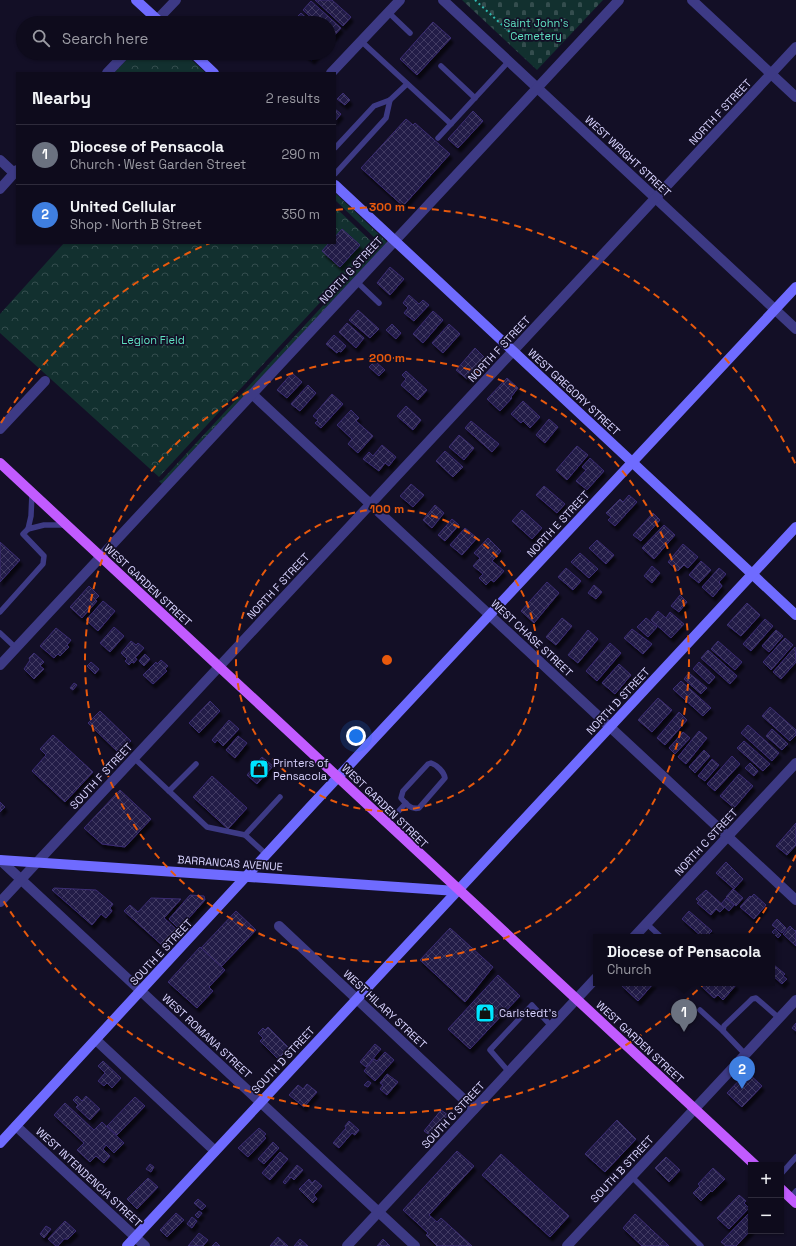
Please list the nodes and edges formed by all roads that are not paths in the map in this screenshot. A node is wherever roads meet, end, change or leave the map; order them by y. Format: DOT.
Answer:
graph roads {
  1 [pos="136,0"];
  2 [pos="176,0"];
  3 [pos="400,0"];
  4 [pos="443,0"];
  5 [pos="619,0"];
  6 [pos="692,0"];
  7 [pos="388,12"];
  8 [pos="151,16"];
  9 [pos="162,16"];
  10 [pos="410,33"];
  11 [pos="361,41"];
  12 [pos="796,47"];
  13 [pos="120,60"];
  14 [pos="200,60"];
  15 [pos="509,62"];
  16 [pos="442,66"];
  17 [pos="109,72"];
  18 [pos="213,72"];
  19 [pos="332,72"];
  20 [pos="771,74"];
  21 [pos="408,84"];
  22 [pos="537,88"];
  23 [pos="796,97"];
  24 [pos="475,98"];
  25 [pos="390,100"];
  26 [pos="451,124"];
  27 [pos="438,138"];
  28 [pos="336,147"];
  29 [pos="0,160"];
  30 [pos="15,172"];
  31 [pos="336,173"];
  32 [pos="336,187"];
  33 [pos="0,189"];
  34 [pos="656,198"];
  35 [pos="395,241"];
  36 [pos="357,282"];
  37 [pos="796,287"];
  38 [pos="379,303"];
  39 [pos="775,309"];
  40 [pos="796,329"];
  41 [pos="513,351"];
  42 [pos="44,381"];
  43 [pos="252,394"];
  44 [pos="0,429"];
  45 [pos="632,462"];
  46 [pos="0,463"];
  47 [pos="32,493"];
  48 [pos="370,504"];
  49 [pos="66,525"];
  50 [pos="796,527"];
  51 [pos="28,529"];
  52 [pos="101,557"];
  53 [pos="752,574"];
  54 [pos="0,612"];
  55 [pos="490,615"];
  56 [pos="796,615"];
  57 [pos="0,633"];
  58 [pos="16,648"];
  59 [pos="0,665"];
  60 [pos="219,667"];
  61 [pos="610,727"];
  62 [pos="134,758"];
  63 [pos="796,763"];
  64 [pos="196,764"];
  65 [pos="338,778"];
  66 [pos="169,791"];
  67 [pos="280,797"];
  68 [pos="406,803"];
  69 [pos="387,824"];
  70 [pos="245,835"];
  71 [pos="728,836"];
  72 [pos="267,855"];
  73 [pos="0,860"];
  74 [pos="37,862"];
  75 [pos="248,876"];
  76 [pos="21,880"];
  77 [pos="457,891"];
  78 [pos="796,900"];
  79 [pos="0,902"];
  80 [pos="647,924"];
  81 [pos="279,926"];
  82 [pos="637,934"];
  83 [pos="658,934"];
  84 [pos="593,981"];
  85 [pos="141,991"];
  86 [pos="358,999"];
  87 [pos="576,999"];
  88 [pos="796,1000"];
  89 [pos="700,1010"];
  90 [pos="779,1018"];
  91 [pos="551,1026"];
  92 [pos="723,1031"];
  93 [pos="96,1040"];
  94 [pos="745,1054"];
  95 [pos="509,1072"];
  96 [pos="261,1102"];
  97 [pos="474,1109"];
  98 [pos="694,1109"];
  99 [pos="16,1126"];
  100 [pos="0,1143"];
  101 [pos="215,1151"];
  102 [pos="796,1157"];
  103 [pos="752,1162"];
  104 [pos="790,1163"];
  105 [pos="796,1167"];
  106 [pos="784,1170"];
  107 [pos="632,1177"];
  108 [pos="784,1191"];
  109 [pos="794,1197"];
  110 [pos="379,1212"];
  111 [pos="136,1237"];
  112 [pos="127,1246"];
  113 [pos="145,1246"];
  114 [pos="347,1246"];
  115 [pos="415,1246"];
  116 [pos="567,1246"];
  117 [pos="701,1246"];
  1 -- 8 [label="street"];
  2 -- 9 [label="street"];
  3 -- 7 [label="street"];
  4 -- 15 [label="street, WEST WRIGHT STREET"];
  5 -- 22 [label="street, NORTH G STREET"];
  6 -- 20 [label="street"];
  7 -- 10 [label="lane"];
  7 -- 11 [label="street"];
  11 -- 19 [label="street"];
  11 -- 21 [label="lane"];
  12 -- 20 [label="street, NORTH F STREET"];
  13 -- 17 [label="street"];
  14 -- 18 [label="street"];
  15 -- 22 [label="street, WEST WRIGHT STREET"];
  15 -- 24 [label="lane"];
  16 -- 24 [label="lane"];
  20 -- 23 [label="street"];
  20 -- 34 [label="street, NORTH F STREET"];
  21 -- 25 [label="lane"];
  21 -- 26 [label="lane"];
  22 -- 34 [label="street, WEST WRIGHT STREET"];
  22 -- 35 [label="street, NORTH G STREET"];
  24 -- 26 [label="lane"];
  25 -- 28 [label="lane"];
  25 -- 31 [label="lane"];
  26 -- 27 [label="lane"];
  29 -- 30 [label="street"];
  30 -- 33 [label="street"];
  32 -- 35 [label="street, WEST GREGORY STREET"];
  34 -- 39 [label="street, WEST WRIGHT STREET"];
  34 -- 41 [label="street, NORTH F STREET"];
  35 -- 36 [label="street, NORTH G STREET"];
  35 -- 41 [label="street, WEST GREGORY STREET"];
  36 -- 38 [label="lane"];
  36 -- 43 [label="street, NORTH G STREET"];
  37 -- 39 [label="street, NORTH E STREET"];
  39 -- 40 [label="street, WEST WRIGHT STREET"];
  39 -- 45 [label="street, NORTH E STREET"];
  41 -- 45 [label="street, WEST GREGORY STREET"];
  41 -- 48 [label="street, NORTH F STREET"];
  42 -- 44 [label="street"];
  43 -- 48 [label="street, WEST CHASE STREET"];
  43 -- 52 [label="street, NORTH G STREET"];
  45 -- 53 [label="street, WEST GREGORY STREET"];
  45 -- 55 [label="street, NORTH E STREET"];
  46 -- 47 [label="main road, WEST GARDEN STREET"];
  47 -- 49 [label="main road, WEST GARDEN STREET"];
  47 -- 51 [label="lane"];
  48 -- 55 [label="street, WEST CHASE STREET"];
  48 -- 60 [label="street, NORTH F STREET"];
  49 -- 51 [label="lane"];
  49 -- 52 [label="main road, WEST GARDEN STREET"];
  50 -- 53 [label="street, NORTH D STREET"];
  51 -- 54 [label="lane"];
  52 -- 58 [label="street, NORTH G STREET"];
  52 -- 60 [label="main road, WEST GARDEN STREET"];
  53 -- 56 [label="street, WEST GREGORY STREET"];
  53 -- 61 [label="street, NORTH D STREET"];
  55 -- 61 [label="street, WEST CHASE STREET"];
  55 -- 65 [label="street, NORTH E STREET"];
  57 -- 58 [label="lane"];
  58 -- 59 [label="street, NORTH G STREET"];
  60 -- 62 [label="street, SOUTH F STREET"];
  60 -- 65 [label="main road, WEST GARDEN STREET"];
  61 -- 71 [label="street, WEST CHASE STREET"];
  61 -- 77 [label="street, NORTH D STREET"];
  62 -- 66 [label="lane"];
  62 -- 74 [label="street, SOUTH F STREET"];
  63 -- 71 [label="street, NORTH C STREET"];
  64 -- 66 [label="lane"];
  65 -- 69 [label="main road, WEST GARDEN STREET"];
  65 -- 72 [label="street, SOUTH E STREET"];
  66 -- 70 [label="lane"];
  67 -- 70 [label="lane"];
  68 -- 68 [label="lane"];
  68 -- 69 [label="lane"];
  69 -- 77 [label="main road, WEST GARDEN STREET"];
  70 -- 72 [label="lane"];
  71 -- 78 [label="street, WEST CHASE STREET"];
  71 -- 80 [label="street, NORTH C STREET"];
  72 -- 75 [label="street, SOUTH E STREET"];
  73 -- 74 [label="street, BARRANCAS AVENUE"];
  73 -- 76 [label="street, WEST ROMANA STREET"];
  74 -- 75 [label="street, BARRANCAS AVENUE"];
  74 -- 76 [label="street, SOUTH F STREET"];
  75 -- 77 [label="street, BARRANCAS AVENUE"];
  75 -- 85 [label="street, SOUTH E STREET"];
  76 -- 79 [label="street, SOUTH F STREET"];
  76 -- 85 [label="street, WEST ROMANA STREET"];
  77 -- 86 [label="street, SOUTH D STREET"];
  77 -- 87 [label="main road, WEST GARDEN STREET"];
  80 -- 82 [label="street, NORTH C STREET"];
  80 -- 83 [label="lane"];
  81 -- 86 [label="street, WEST HILARY STREET"];
  84 -- 87 [label="street"];
  85 -- 93 [label="street, SOUTH E STREET"];
  85 -- 96 [label="street, WEST ROMANA STREET"];
  86 -- 96 [label="street, SOUTH D STREET"];
  86 -- 97 [label="street, WEST HILARY STREET"];
  87 -- 91 [label="street, SOUTH C STREET"];
  87 -- 98 [label="main road, WEST GARDEN STREET"];
  88 -- 90 [label="street, SOUTH B STREET"];
  89 -- 92 [label="lane"];
  90 -- 92 [label="lane"];
  90 -- 94 [label="street, SOUTH B STREET"];
  91 -- 95 [label="street, SOUTH C STREET"];
  91 -- 95 [label="lane"];
  92 -- 94 [label="lane"];
  93 -- 99 [label="street, SOUTH E STREET"];
  93 -- 101 [label="street"];
  94 -- 98 [label="street, SOUTH B STREET"];
  95 -- 97 [label="street, SOUTH C STREET"];
  96 -- 101 [label="street, SOUTH D STREET"];
  96 -- 110 [label="street, WEST ROMANA STREET"];
  97 -- 110 [label="street, SOUTH C STREET"];
  98 -- 103 [label="main road, WEST GARDEN STREET"];
  98 -- 107 [label="street, SOUTH B STREET"];
  99 -- 100 [label="street, SOUTH E STREET"];
  99 -- 111 [label="street, WEST INTENDENCIA STREET"];
  101 -- 111 [label="street, SOUTH D STREET"];
  102 -- 104 [label="lane"];
  104 -- 105 [label="lane"];
  104 -- 106 [label="lane"];
  107 -- 116 [label="street, SOUTH B STREET"];
  107 -- 117 [label="lane"];
  108 -- 109 [label="main road"];
  110 -- 114 [label="street, SOUTH C STREET"];
  110 -- 115 [label="street, WEST ROMANA STREET"];
  111 -- 112 [label="street, SOUTH D STREET"];
  111 -- 113 [label="street, WEST INTENDENCIA STREET"];
}
